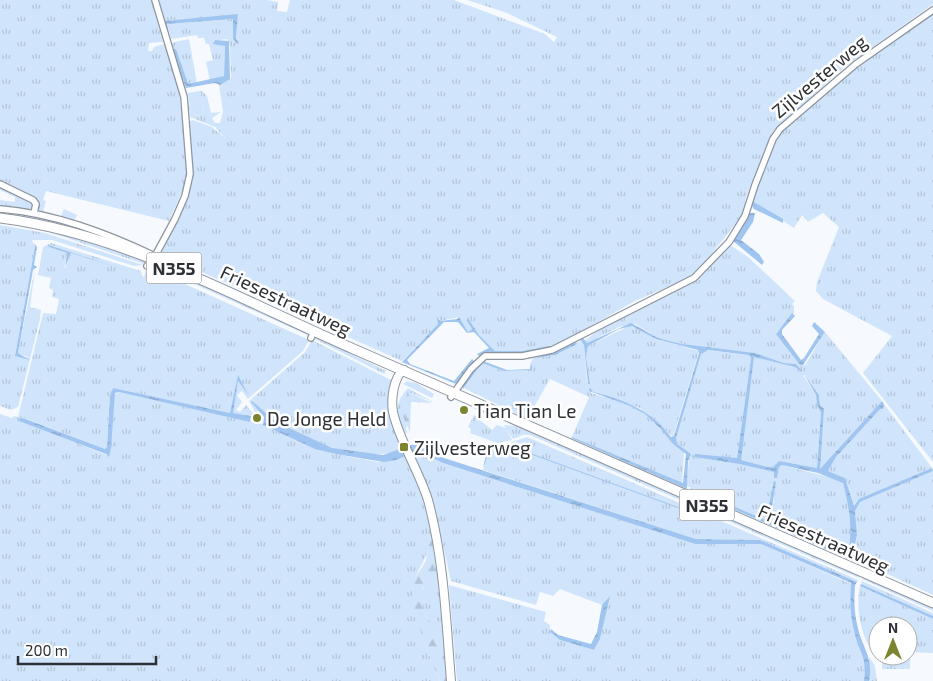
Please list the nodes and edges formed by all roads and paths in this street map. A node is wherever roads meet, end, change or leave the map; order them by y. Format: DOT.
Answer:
graph roads {
  1 [pos="155,0"];
  2 [pos="933,10"];
  3 [pos="0,184"];
  4 [pos="0,209"];
  5 [pos="34,213"];
  6 [pos="0,218"];
  7 [pos="151,260"];
  8 [pos="402,373"];
  9 [pos="453,395"];
  10 [pos="933,604"];
  11 [pos="451,681"];
  1 -- 7 [label="street"];
  2 -- 9 [label="street, Zijlvesterweg"];
  3 -- 5 [label="street"];
  4 -- 5 [label="street, Friesestraatweg"];
  5 -- 7 [label="street, Friesestraatweg"];
  6 -- 7 [label="main road, Friesestraatweg / N355"];
  7 -- 8 [label="main road, Friesestraatweg / N355"];
  8 -- 9 [label="main road, Friesestraatweg / N355"];
  8 -- 11 [label="main road"];
  9 -- 10 [label="main road, Friesestraatweg / N355"];
}
